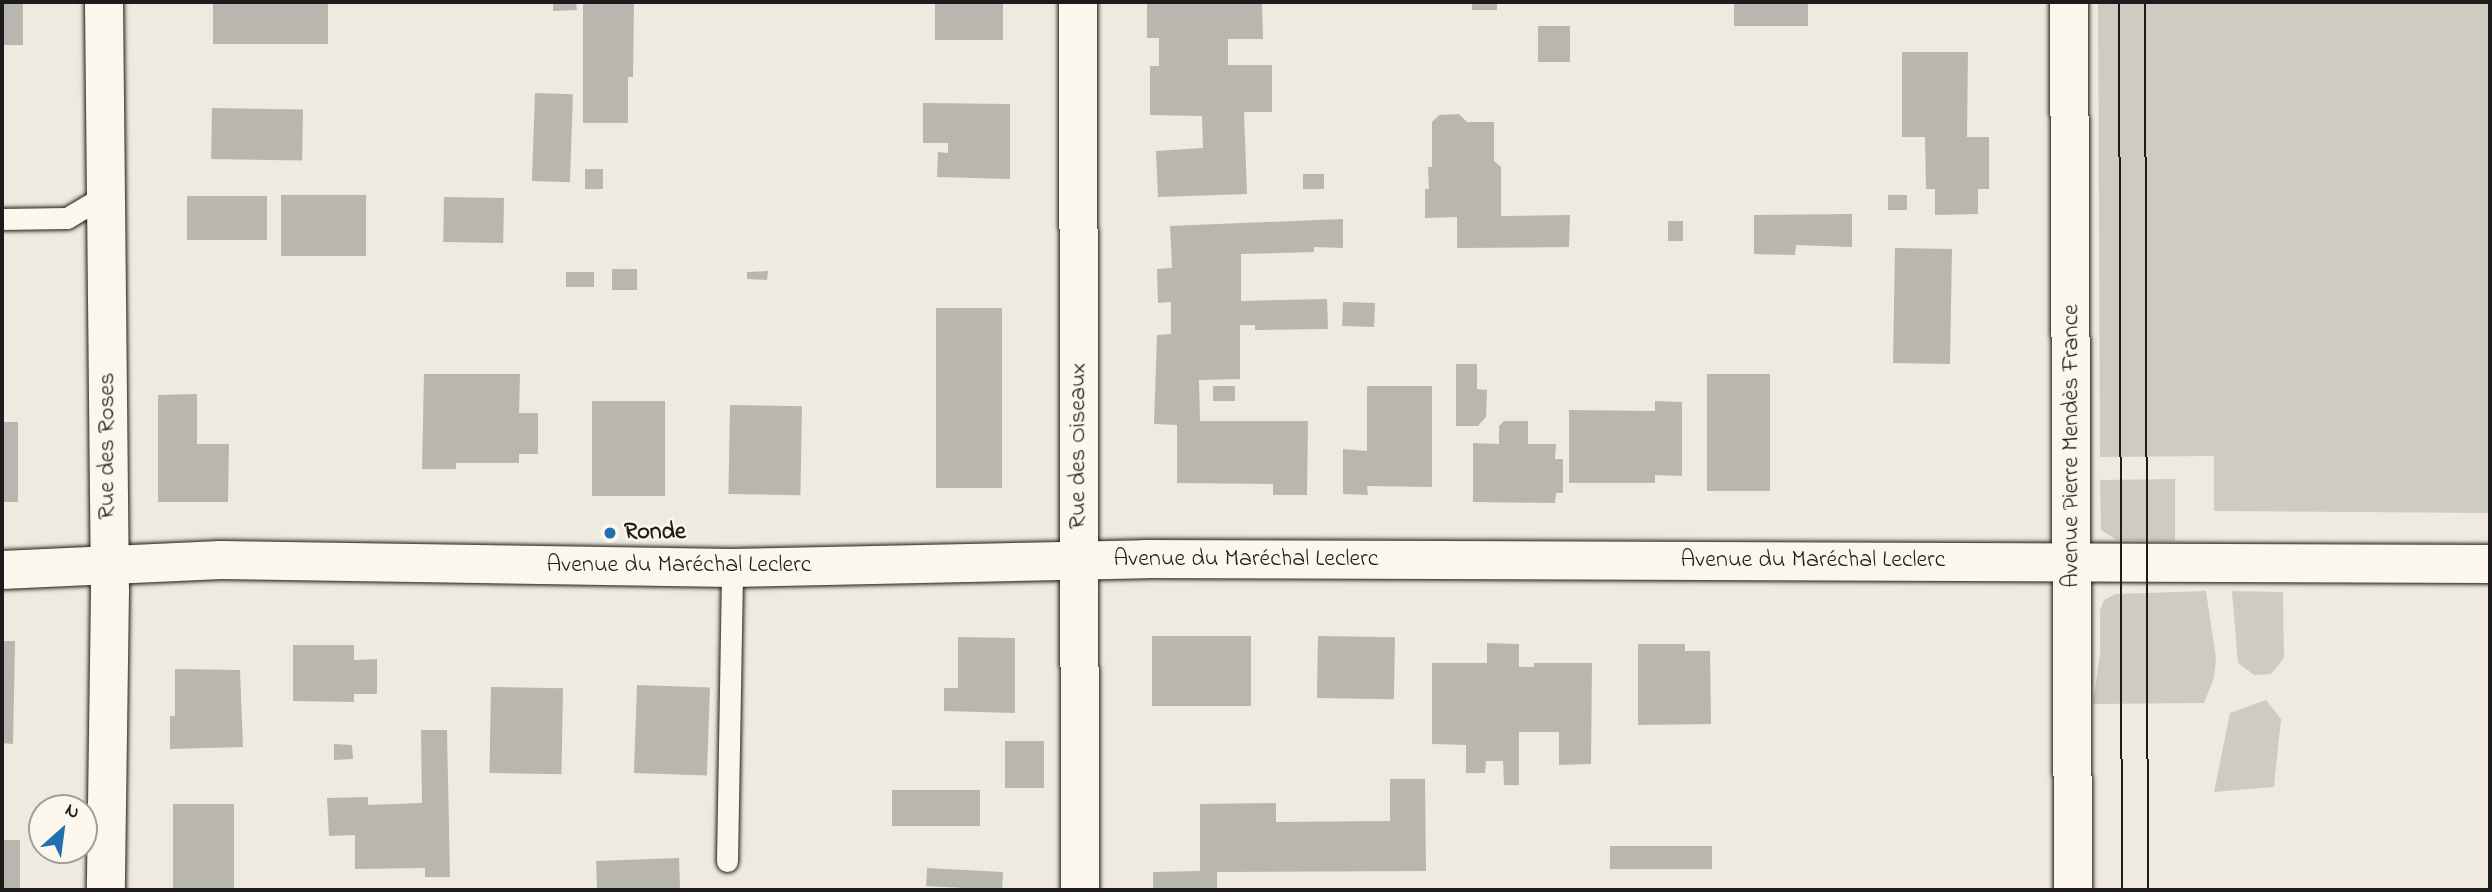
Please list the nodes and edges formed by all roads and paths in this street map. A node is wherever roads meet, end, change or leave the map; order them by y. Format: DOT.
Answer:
graph roads {
  1 [pos="104,2"];
  2 [pos="1078,2"];
  3 [pos="2069,2"];
  4 [pos="104,197"];
  5 [pos="2,219"];
  6 [pos="1077,561"];
  7 [pos="2074,564"];
  8 [pos="2490,564"];
  9 [pos="109,565"];
  10 [pos="732,568"];
  11 [pos="2,570"];
  12 [pos="727,861"];
  13 [pos="106,890"];
  14 [pos="1080,890"];
  15 [pos="2073,890"];
  1 -- 4 [label="street, Rue des Roses"];
  2 -- 6 [label="street, Rue des Oiseaux"];
  3 -- 7 [label="street, Avenue Pierre Mendès France"];
  4 -- 5 [label="lane"];
  4 -- 9 [label="street, Rue des Roses"];
  6 -- 7 [label="street, Avenue du Maréchal Leclerc"];
  6 -- 10 [label="street, Avenue du Maréchal Leclerc"];
  6 -- 14 [label="street, Rue des Oiseaux"];
  7 -- 8 [label="street, Avenue du Maréchal Leclerc"];
  7 -- 15 [label="street, Avenue Pierre Mendès France"];
  9 -- 10 [label="street, Avenue du Maréchal Leclerc"];
  9 -- 11 [label="street, Avenue du Maréchal Leclerc"];
  9 -- 13 [label="street, Rue des Roses"];
  10 -- 12 [label="lane"];
}
